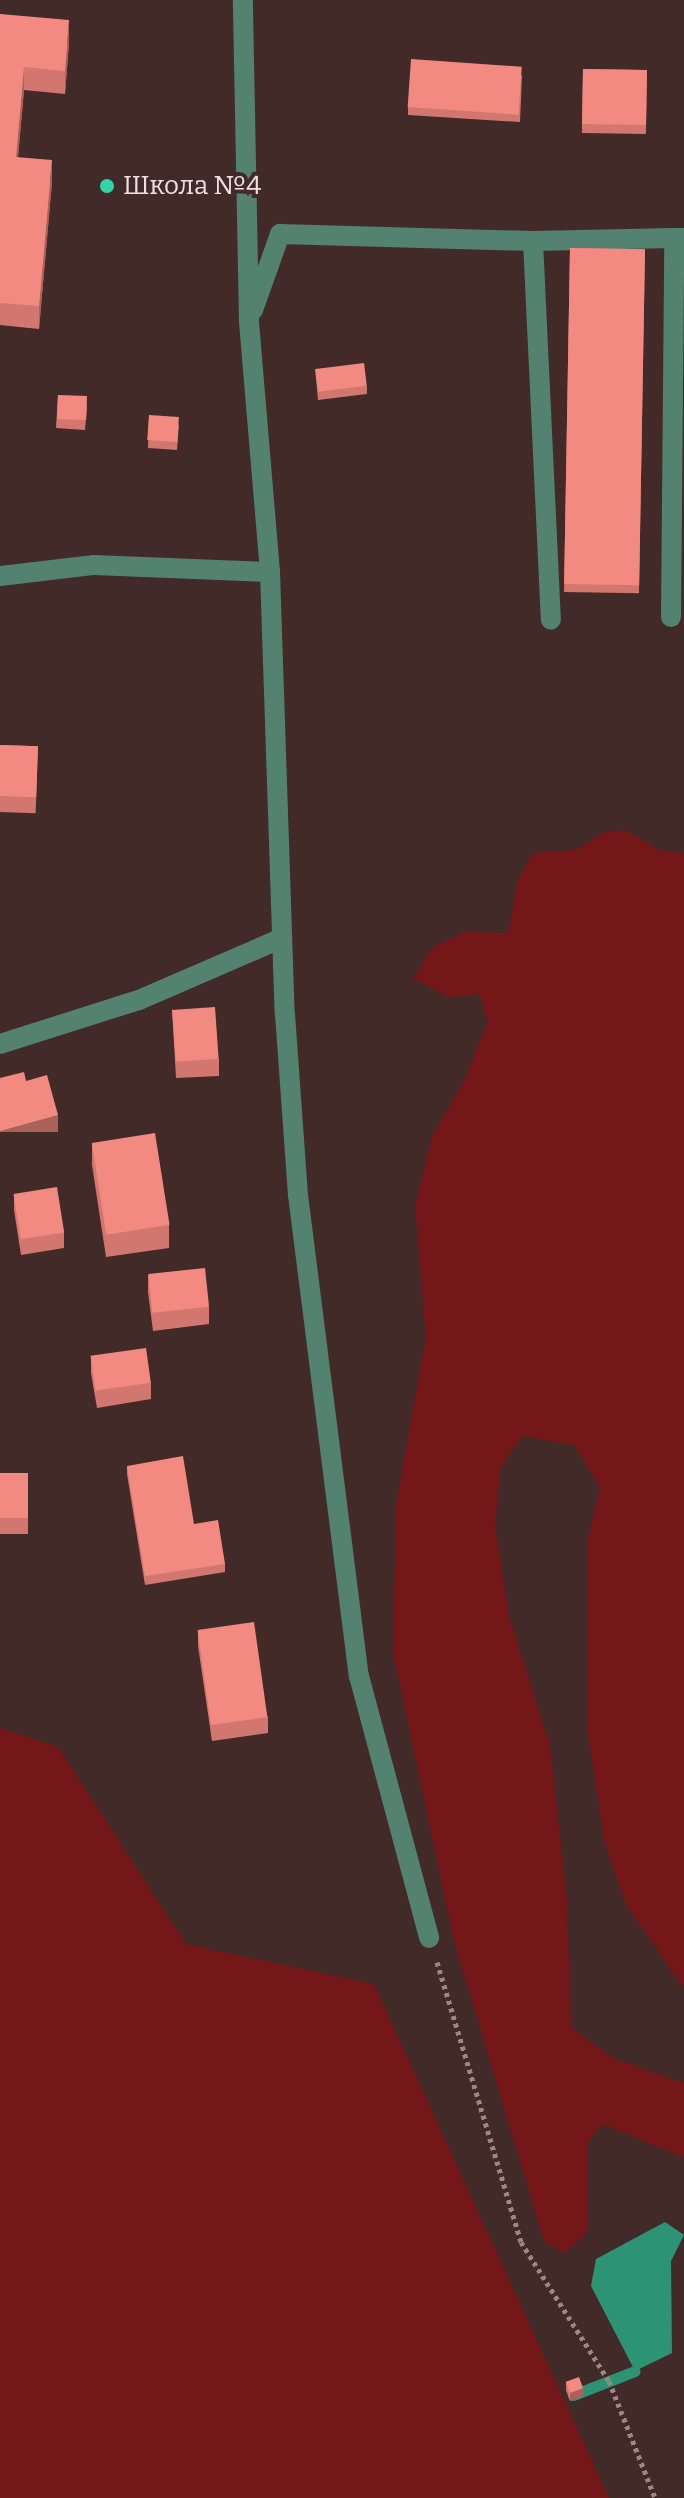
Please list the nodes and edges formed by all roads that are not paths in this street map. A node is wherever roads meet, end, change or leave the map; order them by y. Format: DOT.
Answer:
graph roads {
  1 [pos="243,0"];
  2 [pos="679,238"];
  3 [pos="533,241"];
  4 [pos="249,321"];
  5 [pos="270,572"];
  6 [pos="0,576"];
  7 [pos="671,617"];
  8 [pos="551,620"];
  9 [pos="282,938"];
  10 [pos="0,1044"];
  11 [pos="429,1938"];
  1 -- 4 [label="lane"];
  2 -- 3 [label="lane"];
  2 -- 7 [label="lane"];
  3 -- 4 [label="lane"];
  3 -- 8 [label="lane"];
  4 -- 5 [label="lane"];
  5 -- 6 [label="lane"];
  5 -- 9 [label="lane"];
  9 -- 10 [label="lane"];
  9 -- 11 [label="lane"];
}
